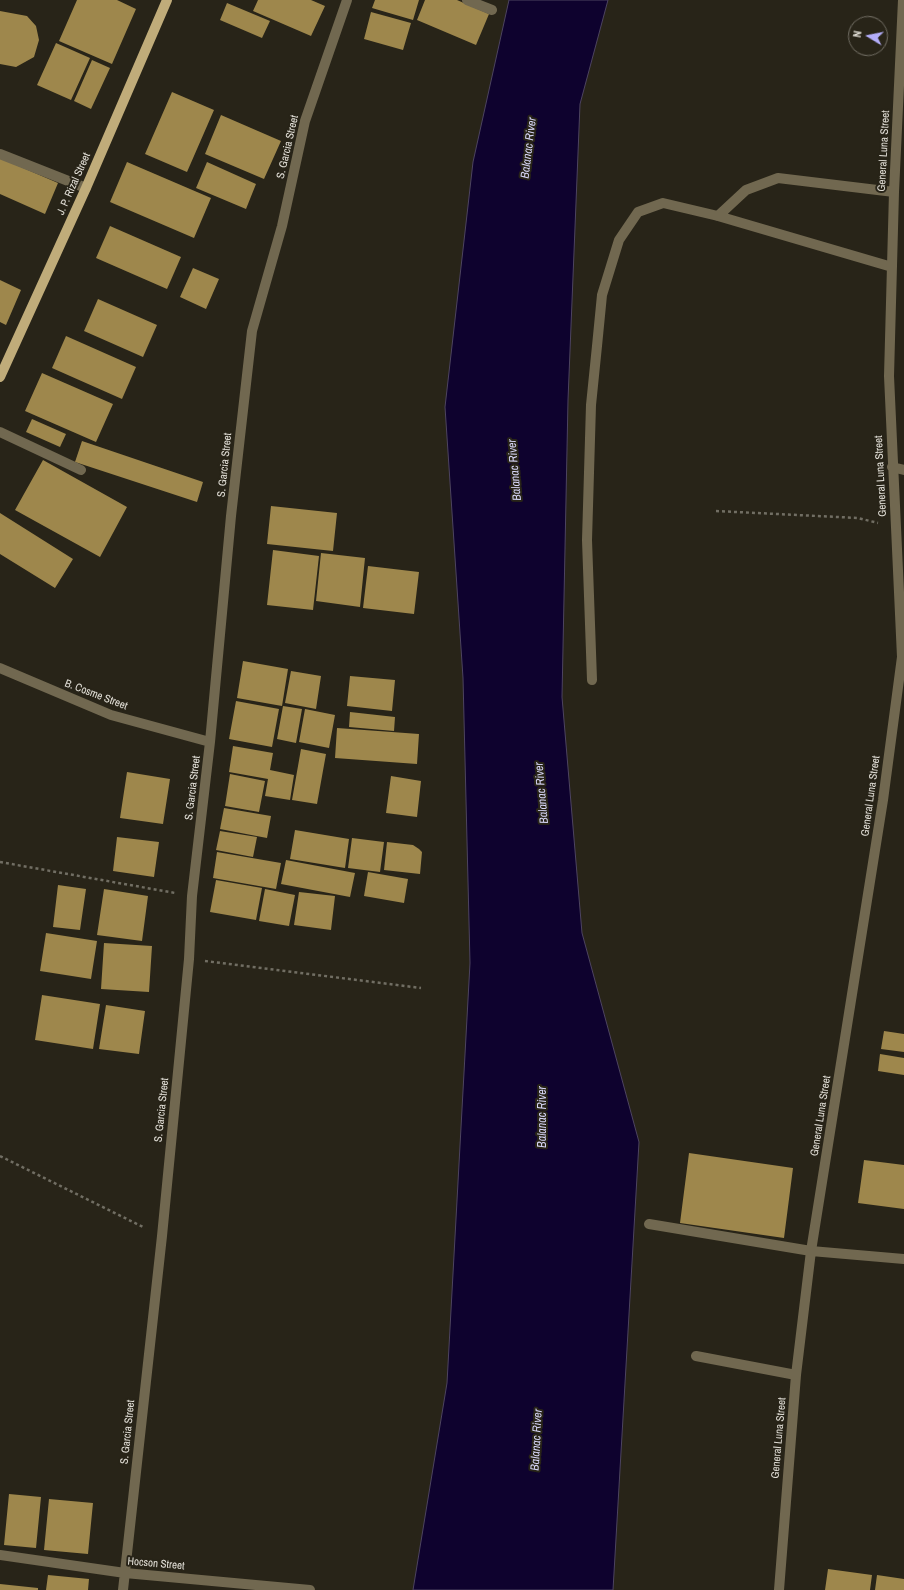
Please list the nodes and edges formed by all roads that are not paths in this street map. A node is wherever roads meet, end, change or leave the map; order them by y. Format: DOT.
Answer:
graph roads {
  1 [pos="167,0"];
  2 [pos="347,0"];
  3 [pos="467,0"];
  4 [pos="903,0"];
  5 [pos="492,10"];
  6 [pos="0,154"];
  7 [pos="86,188"];
  8 [pos="894,192"];
  9 [pos="718,216"];
  10 [pos="892,267"];
  11 [pos="0,377"];
  12 [pos="0,432"];
  13 [pos="892,467"];
  14 [pos="81,470"];
  15 [pos="904,470"];
  16 [pos="0,668"];
  17 [pos="592,680"];
  18 [pos="210,742"];
  19 [pos="649,1224"];
  20 [pos="812,1251"];
  21 [pos="904,1259"];
  22 [pos="696,1356"];
  23 [pos="796,1375"];
  24 [pos="0,1555"];
  25 [pos="125,1573"];
  26 [pos="123,1590"];
  27 [pos="310,1590"];
  28 [pos="779,1590"];
  1 -- 7 [label="main road, J. P. Rizal Street"];
  2 -- 18 [label="street, S. Garcia Street"];
  3 -- 5 [label="street"];
  4 -- 8 [label="street, General Luna Street"];
  6 -- 7 [label="street"];
  7 -- 11 [label="main road, J. P. Rizal Street"];
  8 -- 9 [label="street"];
  8 -- 10 [label="street, General Luna Street"];
  9 -- 10 [label="street"];
  9 -- 17 [label="street"];
  10 -- 13 [label="street, General Luna Street"];
  12 -- 14 [label="street"];
  13 -- 15 [label="street"];
  13 -- 20 [label="street, General Luna Street"];
  16 -- 18 [label="street, B. Cosme Street"];
  18 -- 25 [label="street, S. Garcia Street"];
  19 -- 20 [label="street"];
  20 -- 21 [label="street"];
  20 -- 23 [label="street, General Luna Street"];
  22 -- 23 [label="street"];
  23 -- 28 [label="street, General Luna Street"];
  24 -- 25 [label="street, Hocson Street"];
  25 -- 26 [label="street, S. Garcia Street"];
  25 -- 27 [label="street, Hocson Street"];
}
